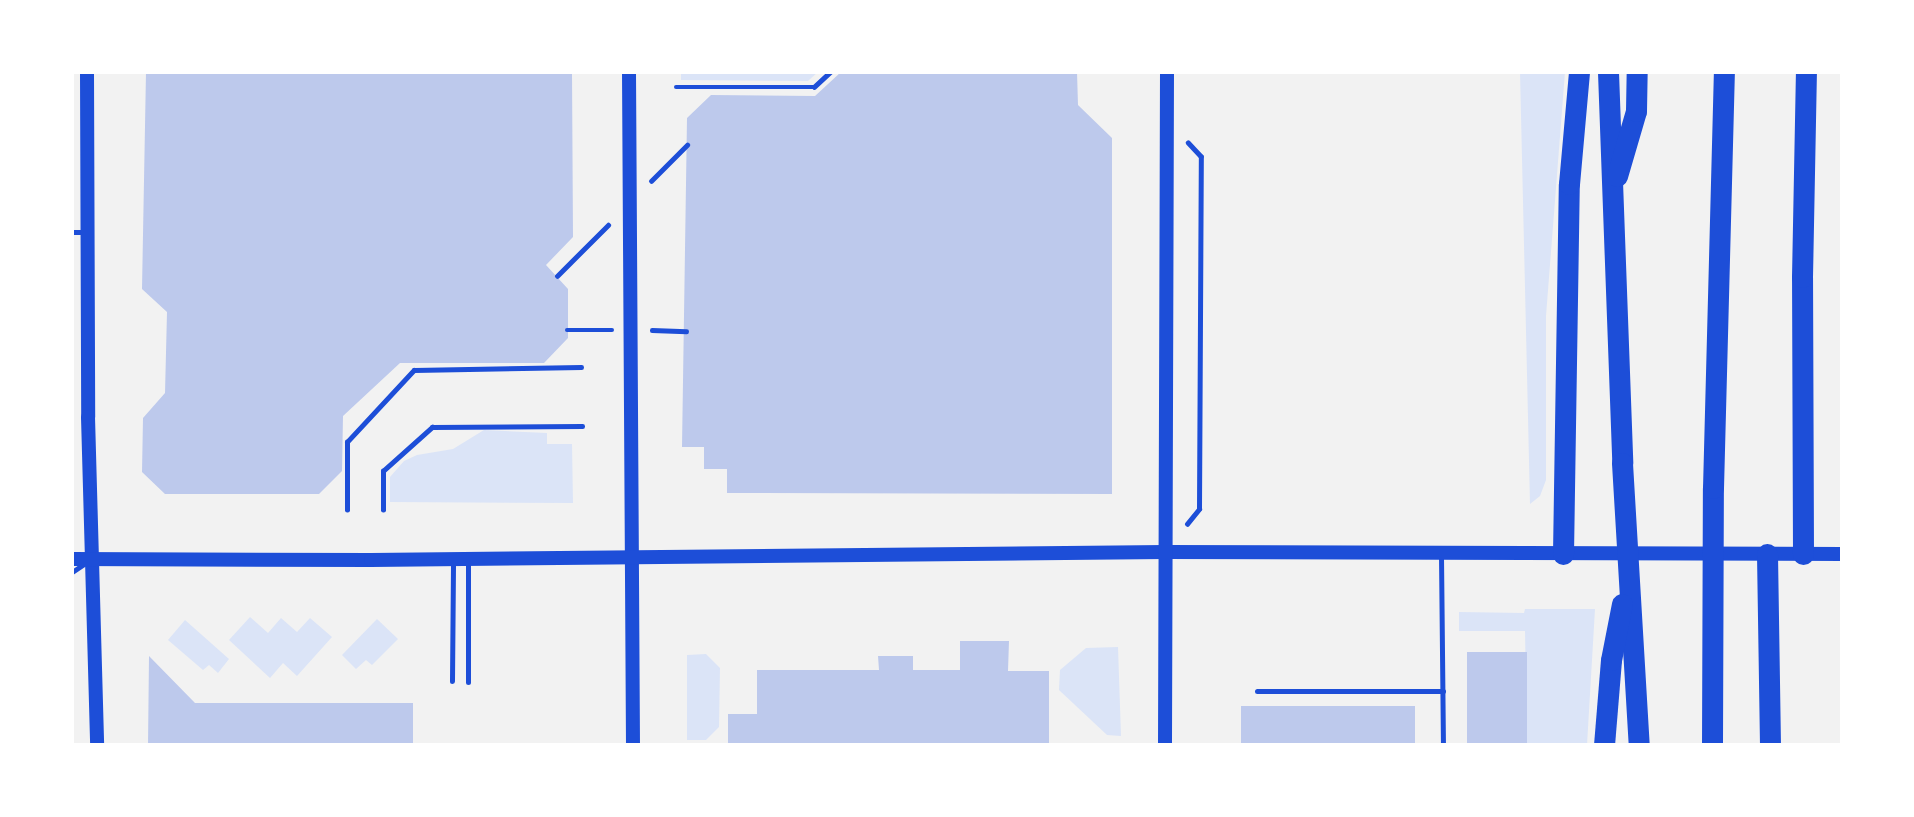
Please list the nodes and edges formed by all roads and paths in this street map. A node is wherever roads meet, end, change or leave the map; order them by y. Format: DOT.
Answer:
graph roads {
  1 [pos="87,72"];
  2 [pos="629,72"];
  3 [pos="830,72"];
  4 [pos="1167,72"];
  5 [pos="1578,72"];
  6 [pos="1608,72"];
  7 [pos="1637,72"];
  8 [pos="1724,72"];
  9 [pos="1805,72"];
  10 [pos="676,87"];
  11 [pos="1201,157"];
  12 [pos="1613,191"];
  13 [pos="72,232"];
  14 [pos="88,233"];
  15 [pos="582,367"];
  16 [pos="582,426"];
  17 [pos="1199,503"];
  18 [pos="347,510"];
  19 [pos="383,510"];
  20 [pos="1164,552"];
  21 [pos="1441,554"];
  22 [pos="1563,554"];
  23 [pos="1767,554"];
  24 [pos="1803,554"];
  25 [pos="1842,554"];
  26 [pos="632,558"];
  27 [pos="72,559"];
  28 [pos="91,559"];
  29 [pos="461,559"];
  30 [pos="72,572"];
  31 [pos="1628,575"];
  32 [pos="452,681"];
  33 [pos="468,681"];
  34 [pos="1257,691"];
  35 [pos="1443,691"];
  36 [pos="97,745"];
  37 [pos="633,745"];
  38 [pos="1165,745"];
  39 [pos="1443,745"];
  40 [pos="1604,745"];
  41 [pos="1639,745"];
  42 [pos="1712,745"];
  43 [pos="1770,745"];
  1 -- 14 [label="main road"];
  2 -- 26 [label="main road"];
  3 -- 10 [label="path"];
  4 -- 20 [label="main road"];
  5 -- 22 [label="highway"];
  6 -- 12 [label="highway"];
  7 -- 12 [label="highway"];
  8 -- 42 [label="highway"];
  9 -- 24 [label="highway"];
  11 -- 17 [label="path"];
  12 -- 31 [label="highway"];
  13 -- 14 [label="lane"];
  14 -- 28 [label="main road"];
  15 -- 18 [label="path"];
  16 -- 19 [label="path"];
  20 -- 21 [label="main road"];
  20 -- 26 [label="main road"];
  20 -- 38 [label="main road"];
  21 -- 22 [label="main road"];
  21 -- 35 [label="lane"];
  22 -- 23 [label="main road"];
  23 -- 24 [label="main road"];
  23 -- 43 [label="highway"];
  24 -- 25 [label="main road"];
  26 -- 29 [label="main road"];
  26 -- 37 [label="main road"];
  27 -- 28 [label="main road"];
  28 -- 29 [label="main road"];
  28 -- 30 [label="lane"];
  28 -- 36 [label="main road"];
  29 -- 32 [label="lane"];
  29 -- 33 [label="lane"];
  31 -- 40 [label="highway"];
  31 -- 41 [label="highway"];
  34 -- 35 [label="lane"];
  35 -- 39 [label="lane"];
}
